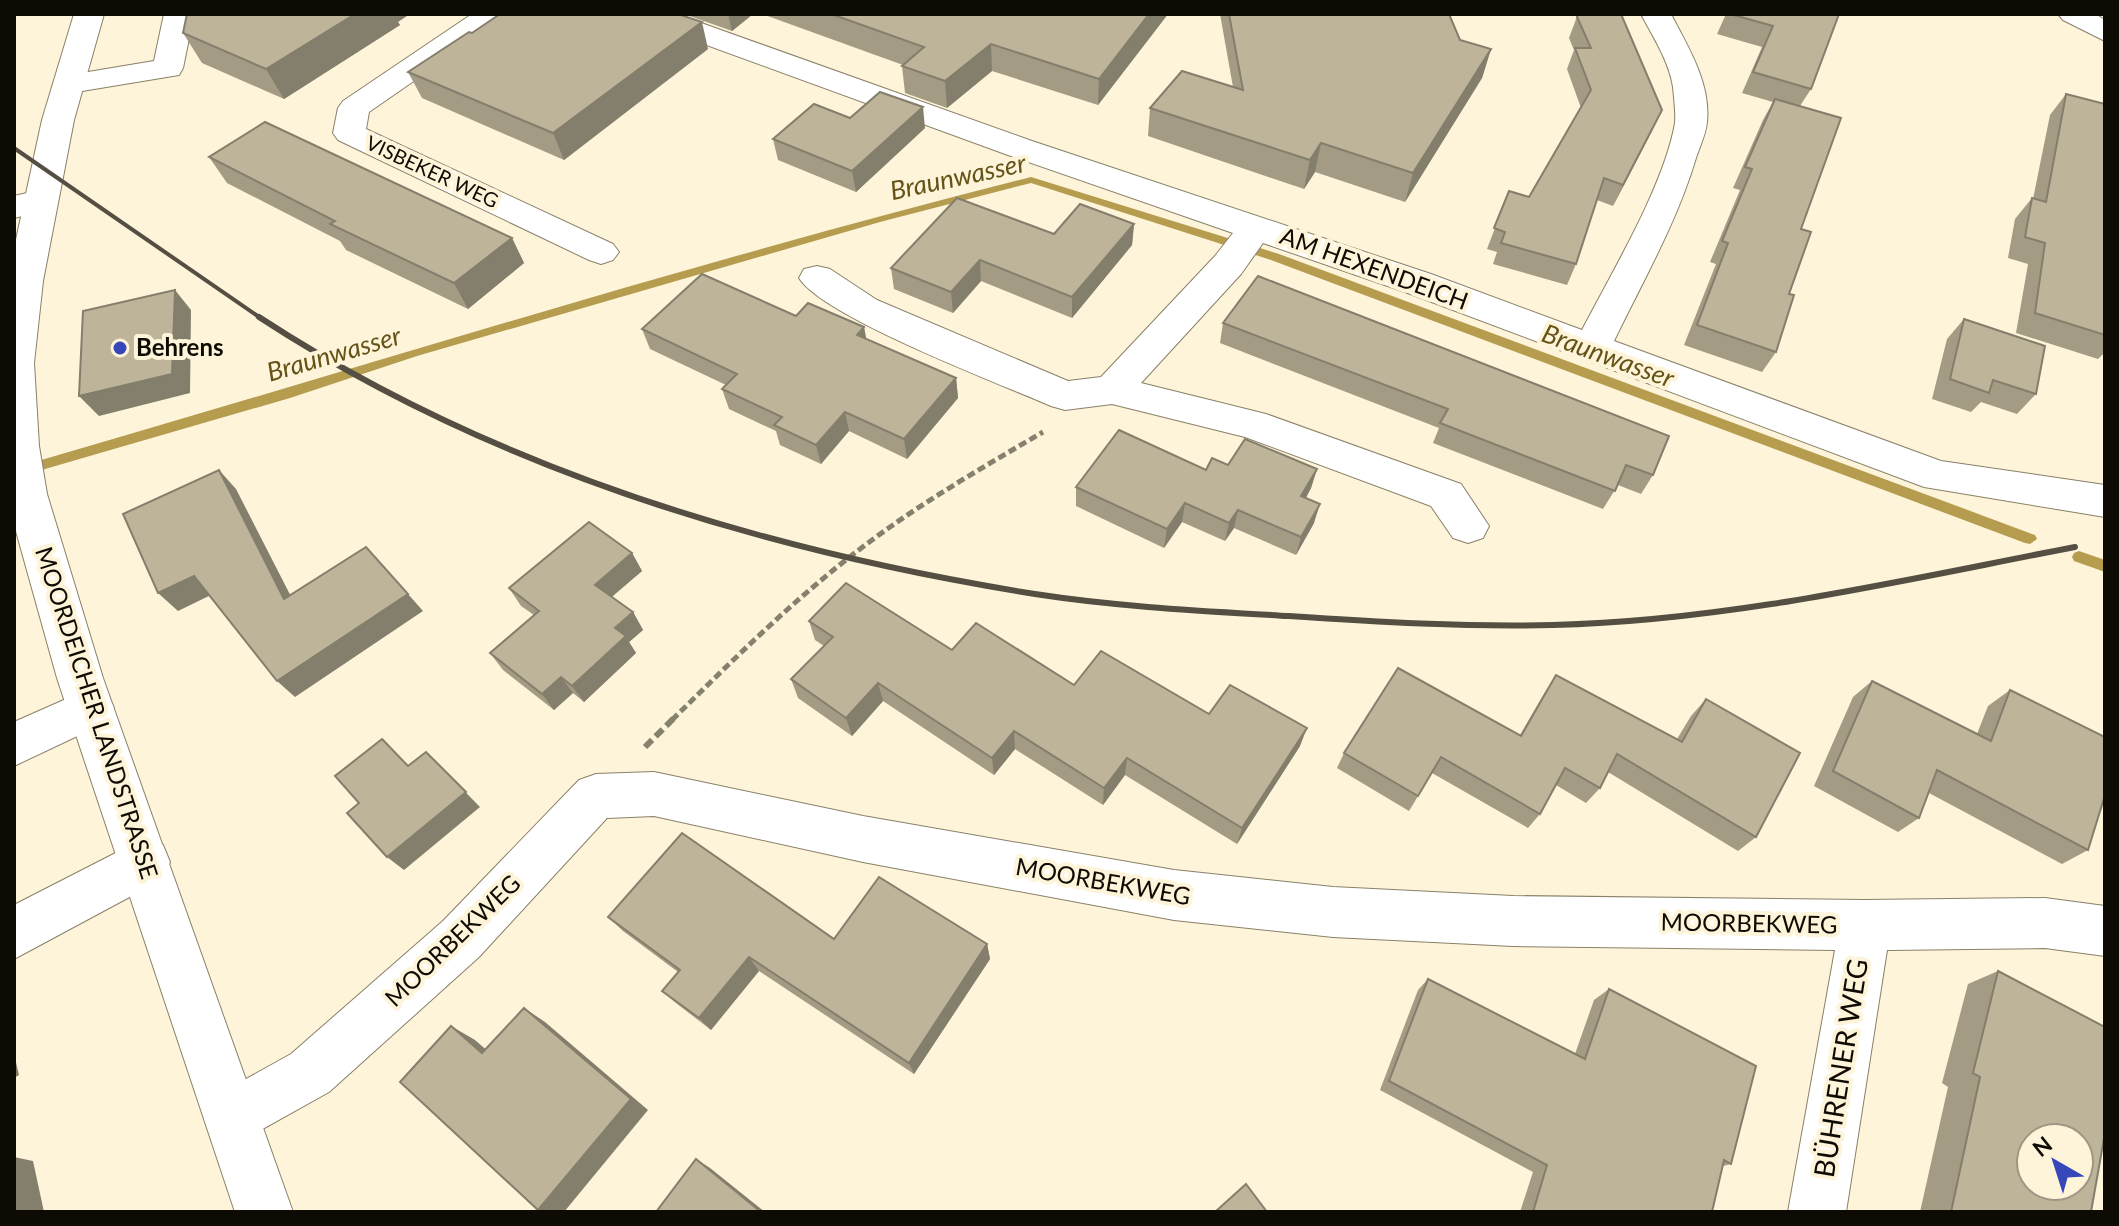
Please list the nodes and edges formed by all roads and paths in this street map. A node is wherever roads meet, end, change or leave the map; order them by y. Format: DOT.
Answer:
graph roads {
  1 [pos="89,14"];
  2 [pos="179,14"];
  3 [pos="492,14"];
  4 [pos="648,14"];
  5 [pos="1656,14"];
  6 [pos="2073,14"];
  7 [pos="2105,32"];
  8 [pos="70,84"];
  9 [pos="27,204"];
  10 [pos="1256,227"];
  11 [pos="601,252"];
  12 [pos="817,278"];
  13 [pos="1591,349"];
  14 [pos="1112,390"];
  15 [pos="1047,430"];
  16 [pos="17,432"];
  17 [pos="2105,501"];
  18 [pos="1468,526"];
  19 [pos="91,708"];
  20 [pos="14,745"];
  21 [pos="596,796"];
  22 [pos="145,862"];
  23 [pos="1865,925"];
  24 [pos="2105,931"];
  25 [pos="14,933"];
  26 [pos="232,1118"];
  27 [pos="264,1212"];
  28 [pos="1817,1212"];
  1 -- 8 [label="street, MOORDEICHER LANDSTRASSE"];
  2 -- 8 [label="street"];
  3 -- 11 [label="street, VISBEKER WEG"];
  4 -- 10 [label="street, AM HEXENDEICH"];
  5 -- 13 [label="street"];
  6 -- 7 [label="street"];
  8 -- 9 [label="street, MOORDEICHER LANDSTRASSE"];
  9 -- 16 [label="street, MOORDEICHER LANDSTRASSE"];
  10 -- 13 [label="street, AM HEXENDEICH"];
  10 -- 14 [label="street"];
  12 -- 14 [label="street"];
  13 -- 17 [label="street, AM HEXENDEICH"];
  14 -- 18 [label="street"];
  15 -- 21 [label="path"];
  16 -- 19 [label="street, MOORDEICHER LANDSTRASSE"];
  19 -- 20 [label="street"];
  19 -- 22 [label="street, MOORDEICHER LANDSTRASSE"];
  21 -- 23 [label="street, MOORBEKWEG"];
  21 -- 26 [label="street, MOORBEKWEG"];
  22 -- 25 [label="street"];
  22 -- 26 [label="street, MOORDEICHER LANDSTRASSE"];
  23 -- 24 [label="street, MOORBEKWEG"];
  23 -- 28 [label="street, BÜHRENER WEG"];
  26 -- 27 [label="street, MOORDEICHER LANDSTRASSE"];
}
